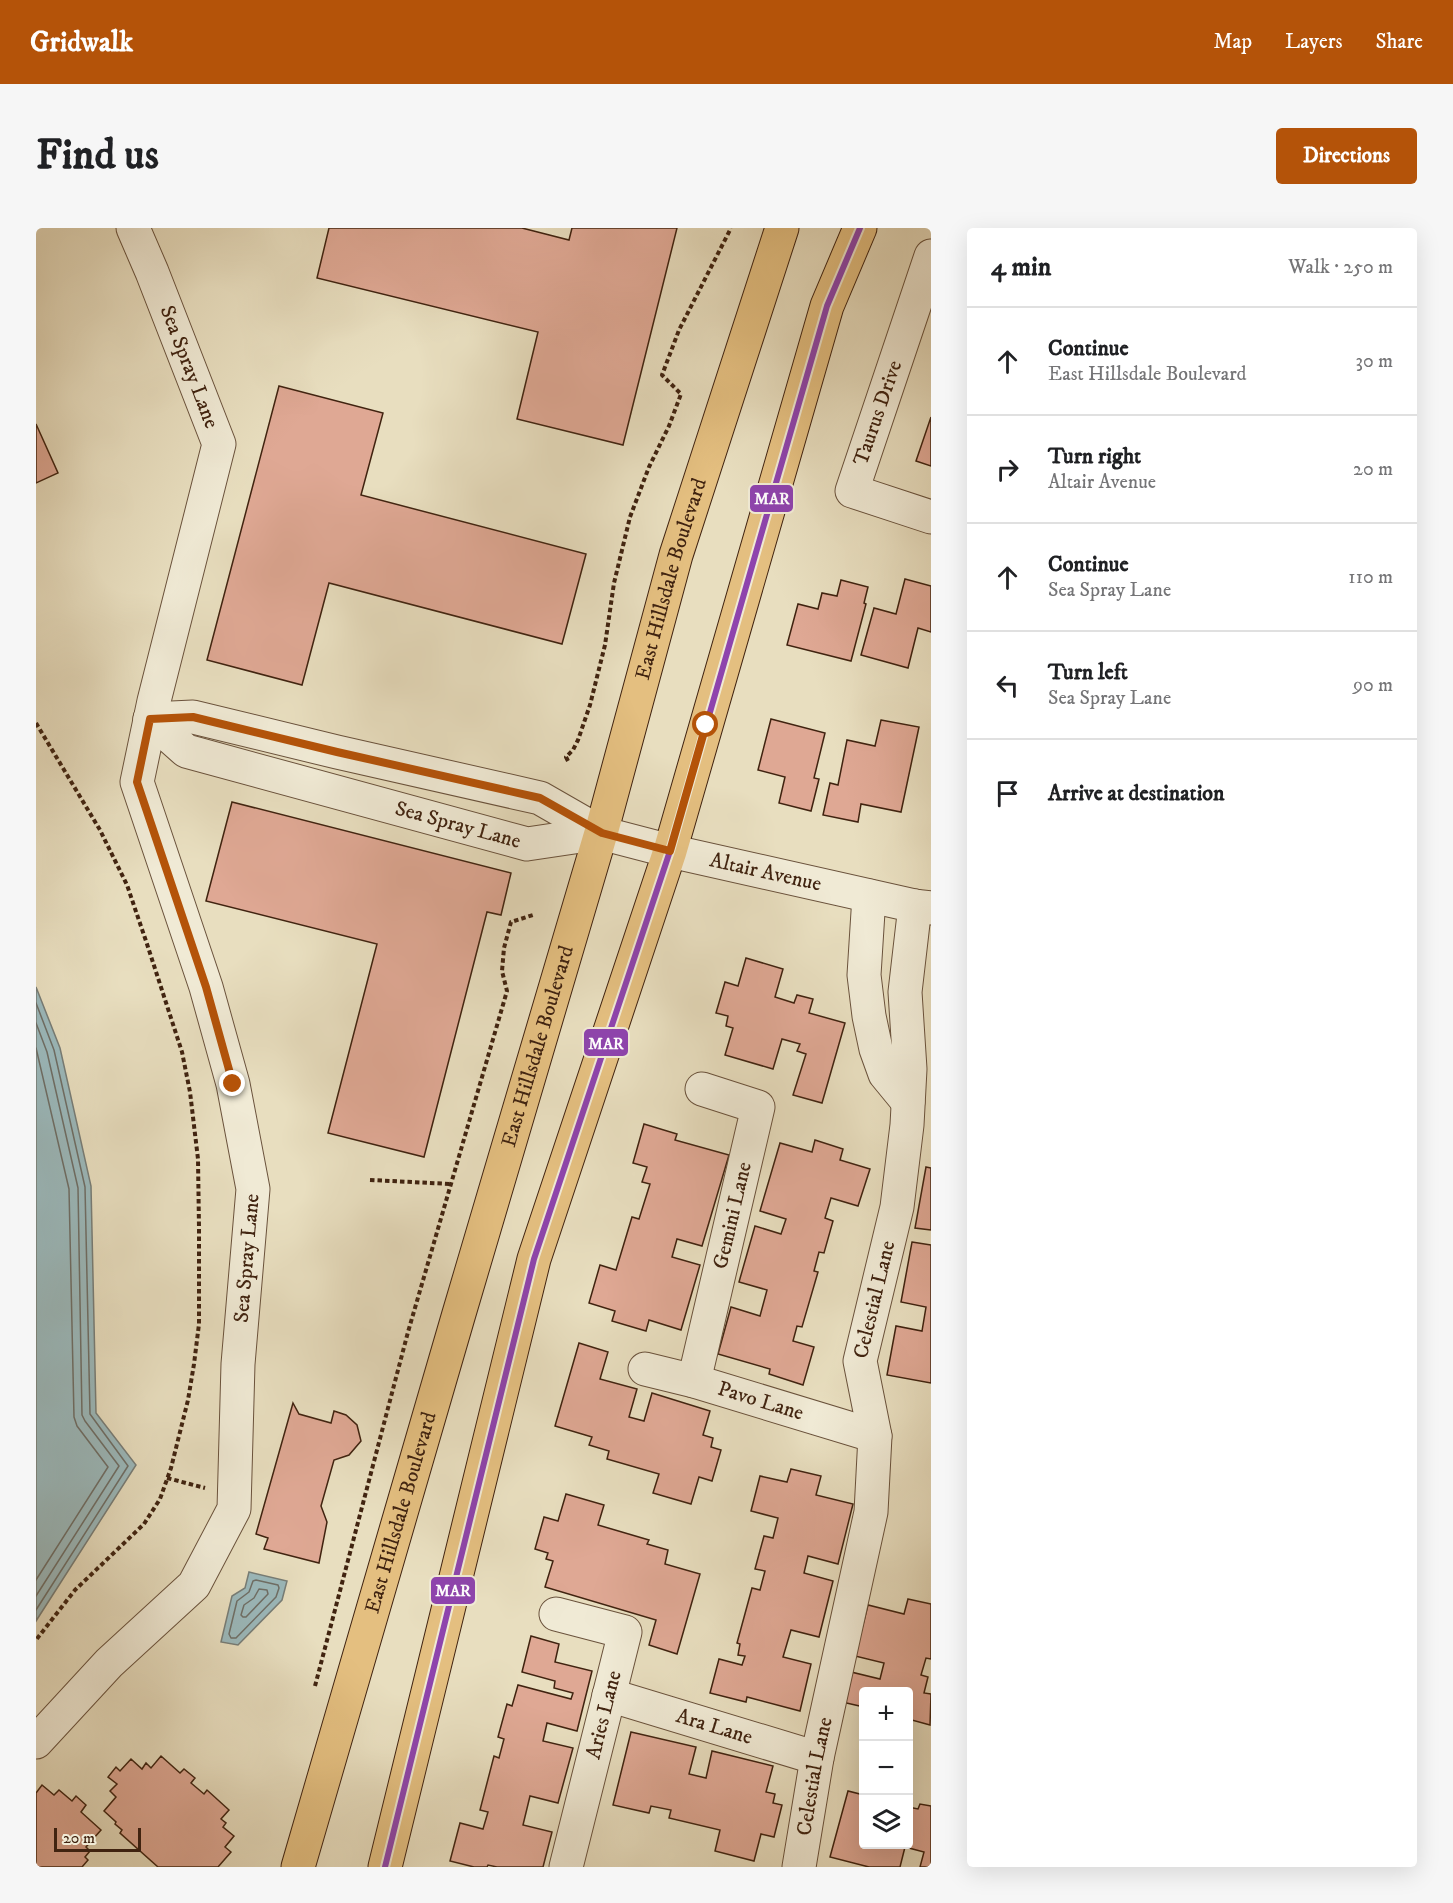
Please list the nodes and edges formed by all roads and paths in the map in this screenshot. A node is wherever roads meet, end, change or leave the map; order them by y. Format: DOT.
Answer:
graph roads {
  1 [pos="133,228"];
  2 [pos="731,228"];
  3 [pos="782,228"];
  4 [pos="860,228"];
  5 [pos="931,256"];
  6 [pos="931,517"];
  7 [pos="150,719"];
  8 [pos="36,723"];
  9 [pos="337,752"];
  10 [pos="568,761"];
  11 [pos="329,790"];
  12 [pos="602,833"];
  13 [pos="670,851"];
  14 [pos="868,896"];
  15 [pos="923,907"];
  16 [pos="533,915"];
  17 [pos="702,1089"];
  18 [pos="916,1118"];
  19 [pos="370,1180"];
  20 [pos="451,1184"];
  21 [pos="645,1369"];
  22 [pos="694,1382"];
  23 [pos="875,1436"];
  24 [pos="167,1478"];
  25 [pos="195,1486"];
  26 [pos="556,1614"];
  27 [pos="36,1641"];
  28 [pos="314,1692"];
  29 [pos="609,1695"];
  30 [pos="36,1742"];
  31 [pos="817,1758"];
  32 [pos="298,1867"];
  33 [pos="385,1867"];
  34 [pos="566,1867"];
  35 [pos="799,1867"];
  1 -- 7 [label="street, Sea Spray Lane"];
  2 -- 10 [label="path"];
  3 -- 12 [label="main road, East Hillsdale Boulevard"];
  4 -- 13 [label="main road"];
  5 -- 6 [label="street, Taurus Drive"];
  7 -- 9 [label="street, Sea Spray Lane"];
  7 -- 11 [label="street, Sea Spray Lane"];
  7 -- 30 [label="street, Sea Spray Lane"];
  8 -- 24 [label="path"];
  9 -- 11 [label="street"];
  9 -- 12 [label="street, Sea Spray Lane"];
  11 -- 12 [label="street, Sea Spray Lane"];
  12 -- 13 [label="street, Altair Avenue"];
  12 -- 32 [label="main road, East Hillsdale Boulevard"];
  13 -- 14 [label="street, Altair Avenue"];
  13 -- 33 [label="main road"];
  14 -- 15 [label="street, Altair Avenue"];
  14 -- 18 [label="street"];
  15 -- 18 [label="street, Celestial Lane"];
  16 -- 20 [label="path"];
  17 -- 22 [label="street, Gemini Lane"];
  18 -- 23 [label="street, Celestial Lane"];
  19 -- 20 [label="path"];
  20 -- 28 [label="path"];
  21 -- 22 [label="street, Pavo Lane"];
  22 -- 23 [label="street, Pavo Lane"];
  23 -- 31 [label="street, Celestial Lane"];
  24 -- 25 [label="path"];
  24 -- 27 [label="path"];
  26 -- 29 [label="street, Aries Lane"];
  29 -- 31 [label="street, Ara Lane"];
  29 -- 34 [label="street, Aries Lane"];
  31 -- 35 [label="street, Celestial Lane"];
}
